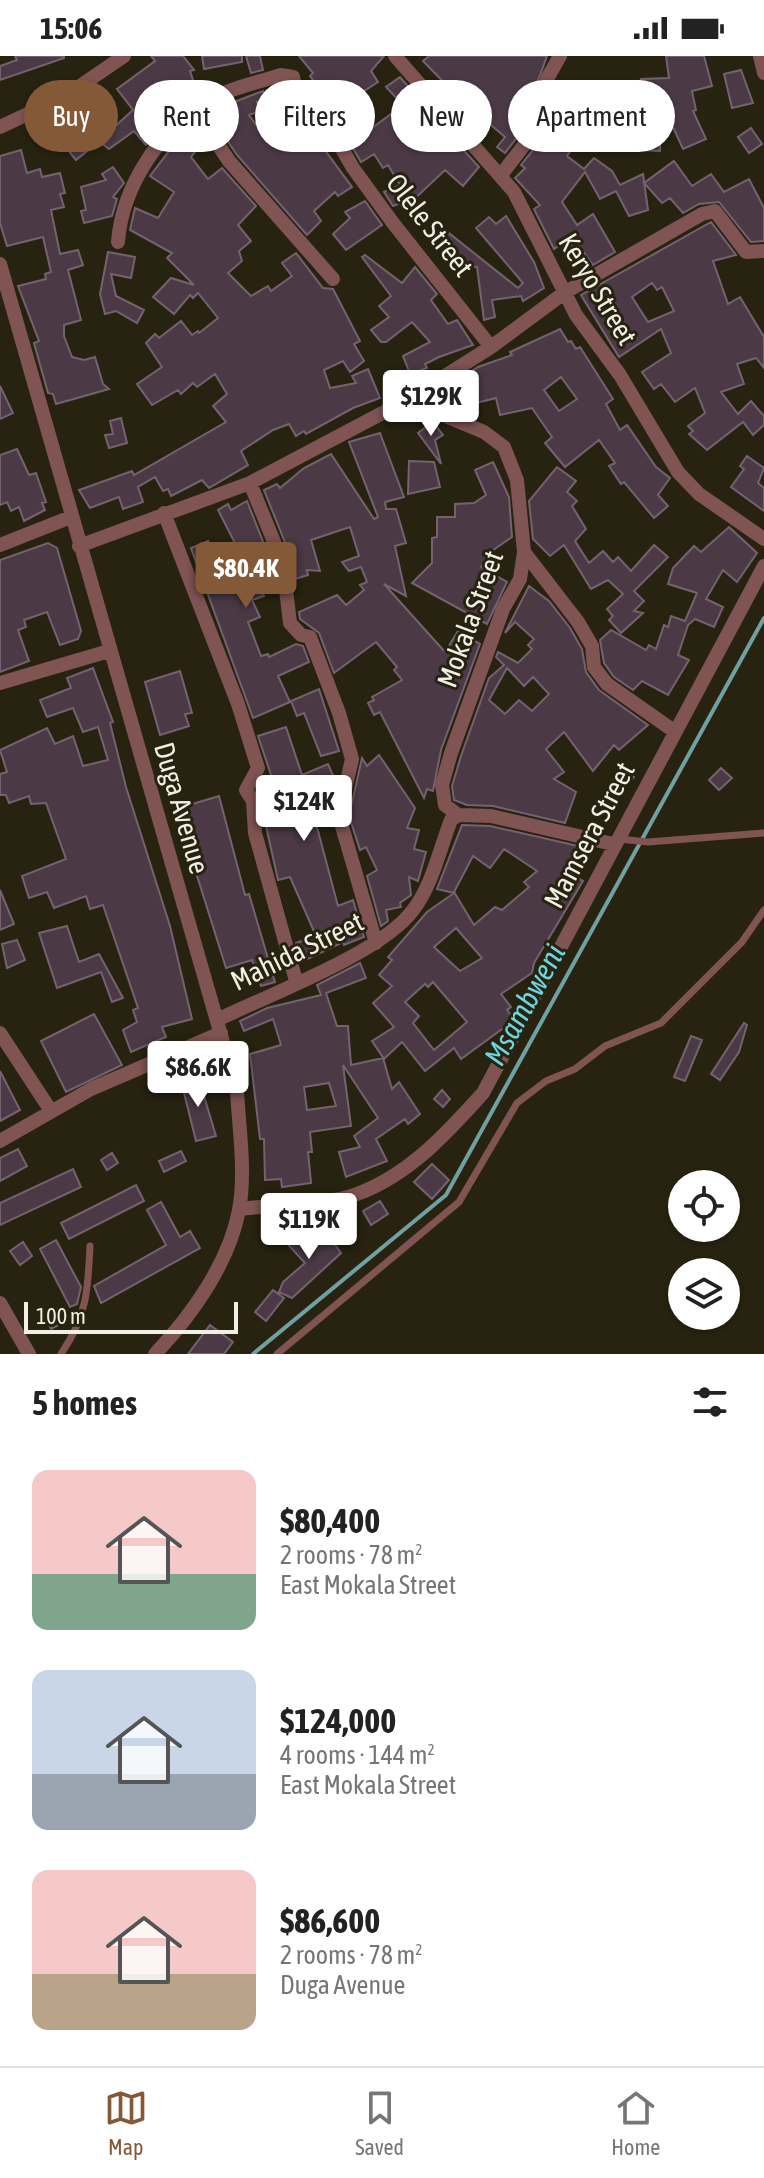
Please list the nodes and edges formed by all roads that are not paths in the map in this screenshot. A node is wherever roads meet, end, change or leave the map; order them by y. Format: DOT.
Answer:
graph roads {
  1 [pos="395,56"];
  2 [pos="560,56"];
  3 [pos="760,56"];
  4 [pos="118,58"];
  5 [pos="764,73"];
  6 [pos="239,88"];
  7 [pos="0,127"];
  8 [pos="153,152"];
  9 [pos="223,152"];
  10 [pos="501,175"];
  11 [pos="118,242"];
  12 [pos="764,251"];
  13 [pos="0,264"];
  14 [pos="333,279"];
  15 [pos="564,293"];
  16 [pos="491,347"];
  17 [pos="407,400"];
  18 [pos="250,483"];
  19 [pos="164,513"];
  20 [pos="71,517"];
  21 [pos="764,539"];
  22 [pos="0,545"];
  23 [pos="79,546"];
  24 [pos="524,552"];
  25 [pos="764,566"];
  26 [pos="109,651"];
  27 [pos="0,683"];
  28 [pos="674,731"];
  29 [pos="458,815"];
  30 [pos="764,833"];
  31 [pos="615,841"];
  32 [pos="764,910"];
  33 [pos="376,943"];
  34 [pos="296,981"];
  35 [pos="219,1026"];
  36 [pos="0,1033"];
  37 [pos="51,1111"];
  38 [pos="0,1141"];
  39 [pos="239,1209"];
  40 [pos="90,1246"];
  41 [pos="0,1303"];
  42 [pos="29,1354"];
  43 [pos="61,1354"];
  44 [pos="155,1354"];
  45 [pos="277,1354"];
  1 -- 10 [label="street, Keryo Street"];
  2 -- 10 [label="street"];
  3 -- 5 [label="street"];
  4 -- 7 [label="street"];
  6 -- 16 [label="street, Olele Street"];
  8 -- 11 [label="street, Olele Street"];
  9 -- 14 [label="street"];
  10 -- 15 [label="street, Keryo Street"];
  12 -- 15 [label="street"];
  13 -- 20 [label="street, Duga Avenue"];
  15 -- 16 [label="street"];
  15 -- 21 [label="street, Keryo Street"];
  16 -- 17 [label="street"];
  17 -- 18 [label="street"];
  17 -- 24 [label="street, Mokala Street"];
  18 -- 19 [label="street"];
  18 -- 33 [label="street"];
  19 -- 23 [label="street"];
  19 -- 34 [label="street"];
  20 -- 22 [label="street"];
  20 -- 23 [label="street, Duga Avenue"];
  23 -- 26 [label="street, Duga Avenue"];
  24 -- 28 [label="street"];
  24 -- 29 [label="street, Mokala Street"];
  25 -- 28 [label="street, Mamsera Street"];
  26 -- 27 [label="street"];
  26 -- 35 [label="street, Duga Avenue"];
  28 -- 31 [label="street, Mamsera Street"];
  29 -- 31 [label="street"];
  29 -- 33 [label="street, Mahida Street"];
  30 -- 31 [label="lane"];
  31 -- 39 [label="street, Mamsera Street"];
  32 -- 45 [label="lane"];
  33 -- 34 [label="street, Mahida Street"];
  34 -- 35 [label="street, Mahida Street"];
  35 -- 37 [label="street, Mahida Street"];
  35 -- 39 [label="street, Duga Avenue"];
  36 -- 37 [label="street"];
  37 -- 38 [label="street, Mahida Street"];
  39 -- 44 [label="street, Duga Avenue"];
  40 -- 43 [label="lane"];
  41 -- 42 [label="street"];
}
